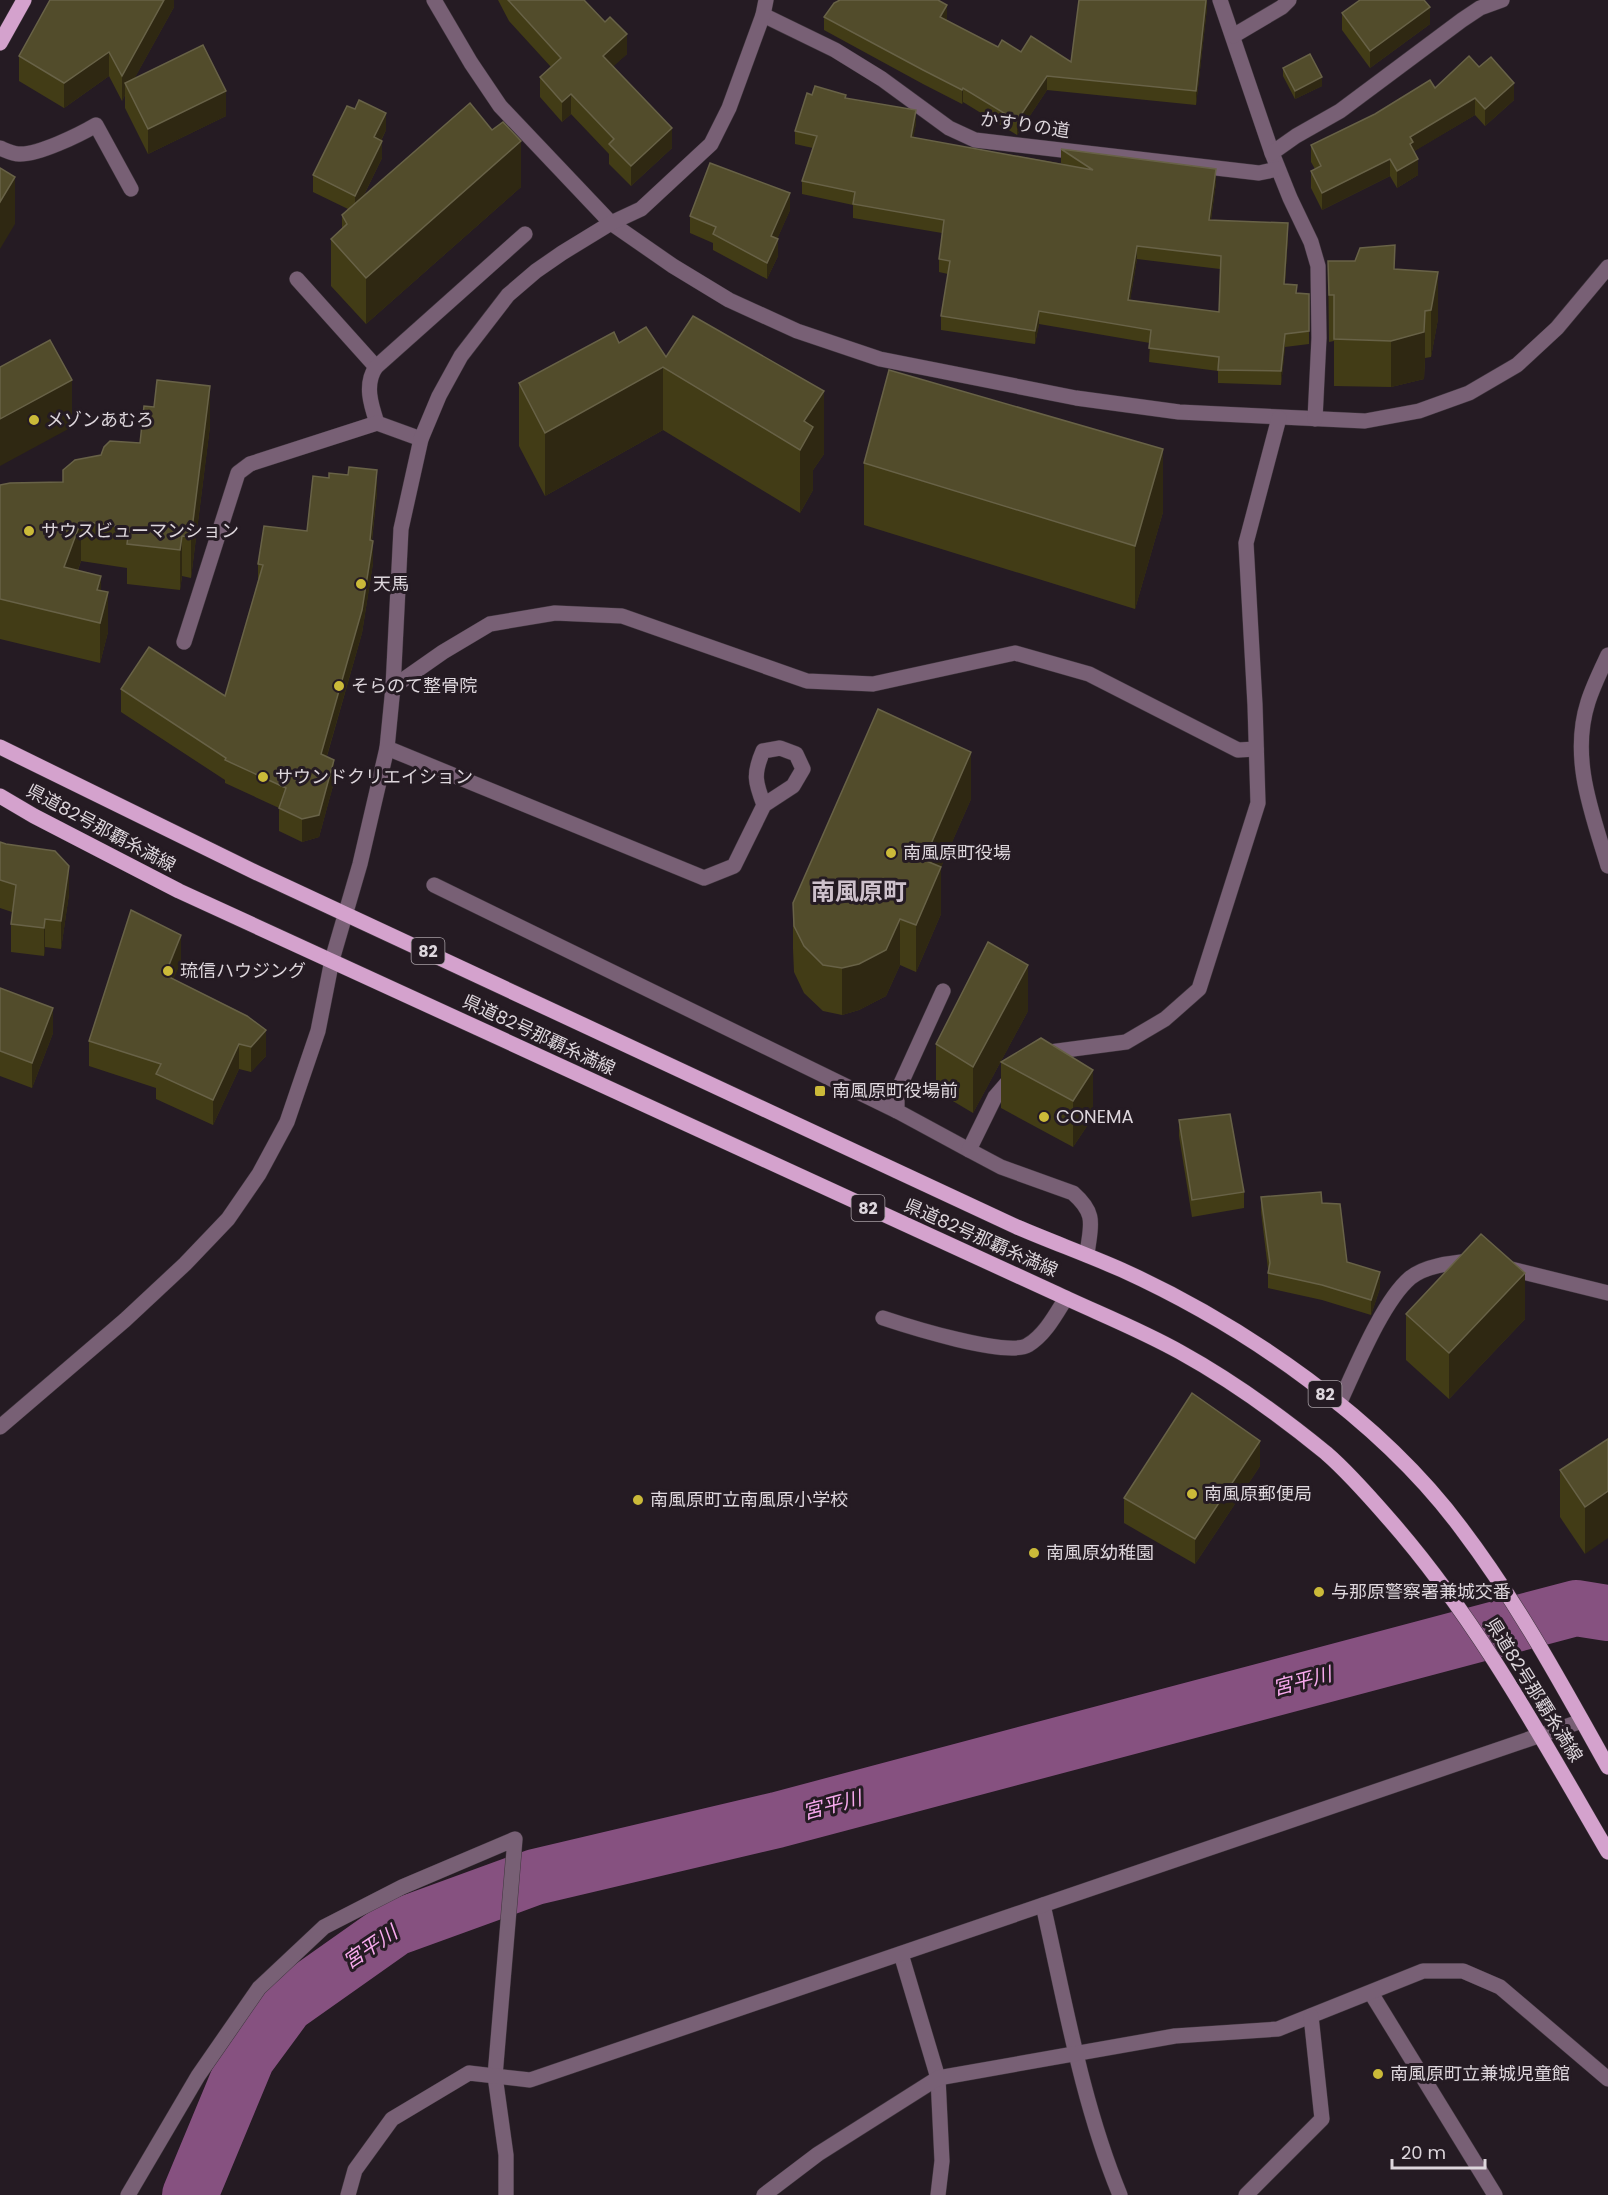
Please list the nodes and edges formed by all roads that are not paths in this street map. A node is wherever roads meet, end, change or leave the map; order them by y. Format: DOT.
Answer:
graph roads {
  1 [pos="24,0"];
  2 [pos="434,0"];
  3 [pos="1220,0"];
  4 [pos="1289,0"];
  5 [pos="1502,0"];
  6 [pos="765,7"];
  7 [pos="1233,36"];
  8 [pos="0,43"];
  9 [pos="0,148"];
  10 [pos="1272,153"];
  11 [pos="1278,169"];
  12 [pos="131,189"];
  13 [pos="611,223"];
  14 [pos="525,234"];
  15 [pos="1608,267"];
  16 [pos="297,279"];
  17 [pos="376,367"];
  18 [pos="1279,418"];
  19 [pos="1315,419"];
  20 [pos="377,423"];
  21 [pos="421,438"];
  22 [pos="184,642"];
  23 [pos="1608,655"];
  24 [pos="393,687"];
  25 [pos="0,747"];
  26 [pos="387,748"];
  27 [pos="1256,749"];
  28 [pos="0,796"];
  29 [pos="764,805"];
  30 [pos="1608,866"];
  31 [pos="434,885"];
  32 [pos="345,914"];
  33 [pos="332,960"];
  34 [pos="943,991"];
  35 [pos="897,1111"];
  36 [pos="969,1150"];
  37 [pos="1087,1256"];
  38 [pos="1608,1293"];
  39 [pos="1066,1298"];
  40 [pos="883,1318"];
  41 [pos="1339,1404"];
  42 [pos="0,1427"];
  43 [pos="1582,1720"];
  44 [pos="1540,1735"];
  45 [pos="1608,1767"];
  46 [pos="1608,1852"];
  47 [pos="1043,1905"];
  48 [pos="901,1954"];
  49 [pos="1371,1993"];
  50 [pos="1311,2016"];
  51 [pos="1077,2053"];
  52 [pos="495,2076"];
  53 [pos="938,2078"];
  54 [pos="1608,2079"];
  55 [pos="128,2195"];
  56 [pos="348,2195"];
  57 [pos="506,2195"];
  58 [pos="764,2195"];
  59 [pos="938,2195"];
  60 [pos="1120,2195"];
  61 [pos="1246,2195"];
  62 [pos="1495,2195"];
  1 -- 8 [label="main road"];
  2 -- 13 [label="street"];
  3 -- 7 [label="street"];
  4 -- 7 [label="street"];
  5 -- 10 [label="street"];
  6 -- 11 [label="street, かすりの道"];
  6 -- 13 [label="street, かすりの道"];
  7 -- 10 [label="street"];
  9 -- 12 [label="street"];
  10 -- 11 [label="street"];
  11 -- 19 [label="street"];
  13 -- 18 [label="street"];
  13 -- 21 [label="street, かすりの道"];
  14 -- 17 [label="street"];
  15 -- 19 [label="street"];
  16 -- 17 [label="street"];
  17 -- 20 [label="street"];
  18 -- 19 [label="street"];
  18 -- 27 [label="street"];
  20 -- 21 [label="street"];
  20 -- 22 [label="street"];
  21 -- 24 [label="street, かすりの道"];
  23 -- 30 [label="street"];
  24 -- 26 [label="street, かすりの道"];
  24 -- 27 [label="street"];
  25 -- 32 [label="main road, 県道82号那覇糸満線 / 82"];
  26 -- 29 [label="street"];
  26 -- 32 [label="street, かすりの道"];
  27 -- 36 [label="street"];
  28 -- 33 [label="main road, 県道82号那覇糸満線 / 82"];
  31 -- 35 [label="street"];
  32 -- 33 [label="street, かすりの道"];
  32 -- 37 [label="main road, 県道82号那覇糸満線 / 82"];
  33 -- 39 [label="main road, 県道82号那覇糸満線 / 82"];
  33 -- 42 [label="street, かすりの道"];
  34 -- 35 [label="street"];
  35 -- 36 [label="street"];
  36 -- 37 [label="street"];
  37 -- 41 [label="main road, 県道82号那覇糸満線 / 82"];
  38 -- 41 [label="street"];
  39 -- 40 [label="street"];
  39 -- 44 [label="main road, 県道82号那覇糸満線 / 82"];
  41 -- 43 [label="main road, 県道82号那覇糸満線 / 82"];
  43 -- 44 [label="street"];
  43 -- 45 [label="main road, 県道82号那覇糸満線 / 82"];
  44 -- 46 [label="main road, 県道82号那覇糸満線 / 82"];
  44 -- 47 [label="street"];
  47 -- 48 [label="street"];
  47 -- 51 [label="street"];
  48 -- 52 [label="street"];
  48 -- 53 [label="street"];
  49 -- 50 [label="street"];
  49 -- 54 [label="street"];
  49 -- 62 [label="street"];
  50 -- 51 [label="street"];
  50 -- 61 [label="street"];
  51 -- 53 [label="street"];
  51 -- 60 [label="street"];
  52 -- 55 [label="street"];
  52 -- 56 [label="street"];
  52 -- 57 [label="street"];
  53 -- 58 [label="street"];
  53 -- 59 [label="street"];
}
